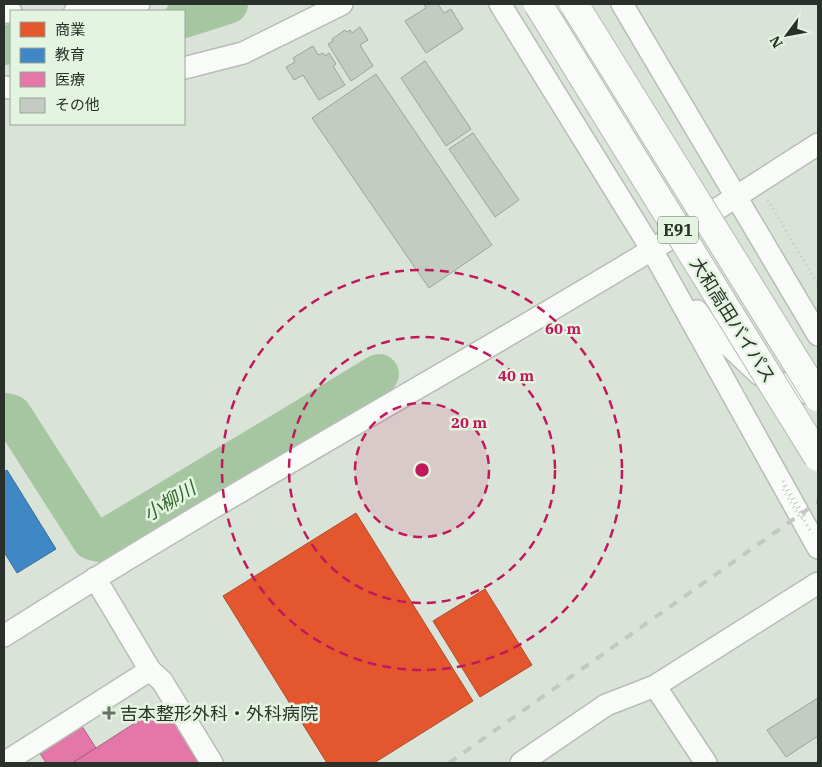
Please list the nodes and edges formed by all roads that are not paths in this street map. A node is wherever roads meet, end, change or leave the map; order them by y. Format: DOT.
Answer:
graph roads {
  1 [pos="139,4"];
  2 [pos="342,4"];
  3 [pos="500,4"];
  4 [pos="538,4"];
  5 [pos="574,4"];
  6 [pos="622,4"];
  7 [pos="84,10"];
  8 [pos="185,68"];
  9 [pos="818,144"];
  10 [pos="737,197"];
  11 [pos="652,250"];
  12 [pos="818,335"];
  13 [pos="818,397"];
  14 [pos="818,457"];
  15 [pos="815,540"];
  16 [pos="94,578"];
  17 [pos="818,583"];
  18 [pos="4,636"];
  19 [pos="150,670"];
  20 [pos="655,686"];
  21 [pos="4,763"];
  22 [pos="212,763"];
  23 [pos="521,763"];
  24 [pos="706,763"];
  1 -- 7 [label="street"];
  2 -- 8 [label="street"];
  3 -- 11 [label="street"];
  4 -- 14 [label="highway, 大和高田バイパス / E91, bridge"];
  5 -- 13 [label="highway, 大和高田バイパス / E91, bridge"];
  6 -- 10 [label="street"];
  9 -- 10 [label="street"];
  10 -- 11 [label="street"];
  10 -- 12 [label="street"];
  11 -- 13 [label="street"];
  11 -- 15 [label="street"];
  11 -- 16 [label="street"];
  16 -- 18 [label="street"];
  16 -- 19 [label="street"];
  17 -- 20 [label="street"];
  19 -- 21 [label="street"];
  19 -- 22 [label="street"];
  20 -- 23 [label="street"];
  20 -- 24 [label="street"];
}
